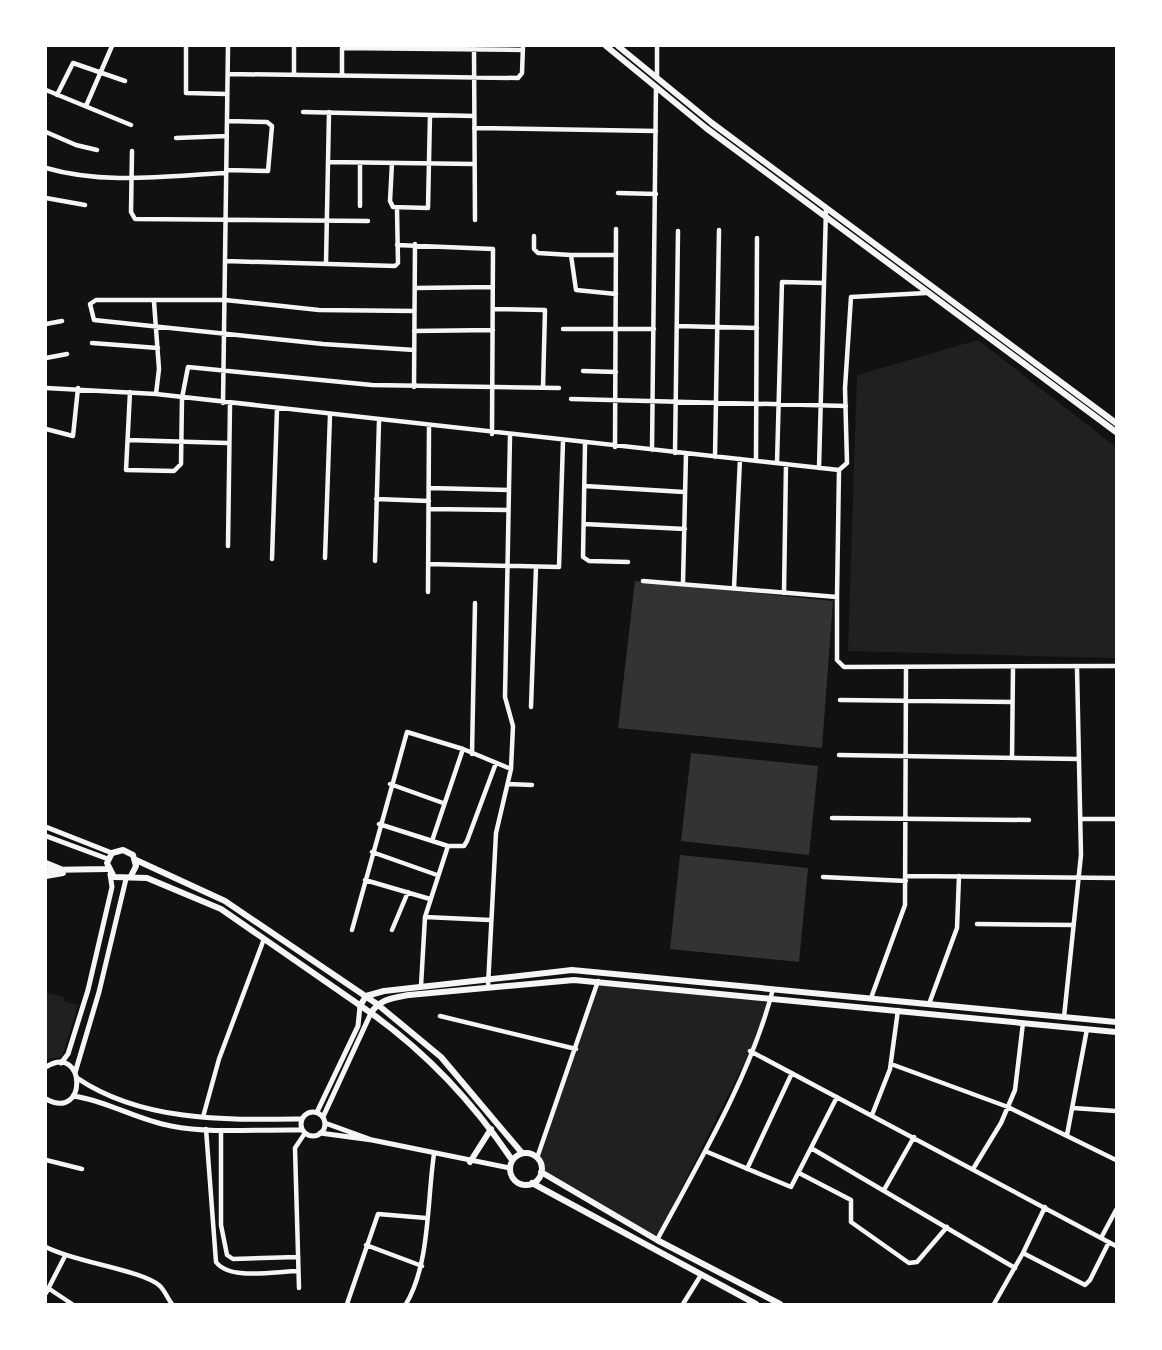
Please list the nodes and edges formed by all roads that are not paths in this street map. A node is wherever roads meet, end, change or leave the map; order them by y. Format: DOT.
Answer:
graph roads {
  1 [pos="112,46"];
  2 [pos="186,46"];
  3 [pos="228,46"];
  4 [pos="294,46"];
  5 [pos="606,46"];
  6 [pos="657,46"];
  7 [pos="342,47"];
  8 [pos="523,48"];
  9 [pos="617,48"];
  10 [pos="474,49"];
  11 [pos="102,72"];
  12 [pos="227,74"];
  13 [pos="294,75"];
  14 [pos="342,75"];
  15 [pos="474,78"];
  16 [pos="657,78"];
  17 [pos="125,81"];
  18 [pos="656,87"];
  19 [pos="46,90"];
  20 [pos="227,94"];
  21 [pos="57,95"];
  22 [pos="86,106"];
  23 [pos="303,112"];
  24 [pos="329,113"];
  25 [pos="430,115"];
  26 [pos="474,116"];
  27 [pos="227,121"];
  28 [pos="131,125"];
  29 [pos="474,128"];
  30 [pos="656,131"];
  31 [pos="46,132"];
  32 [pos="227,136"];
  33 [pos="176,138"];
  34 [pos="97,150"];
  35 [pos="132,151"];
  36 [pos="328,162"];
  37 [pos="360,163"];
  38 [pos="392,163"];
  39 [pos="429,163"];
  40 [pos="474,164"];
  41 [pos="46,168"];
  42 [pos="226,172"];
  43 [pos="131,178"];
  44 [pos="618,193"];
  45 [pos="656,194"];
  46 [pos="46,198"];
  47 [pos="85,205"];
  48 [pos="360,206"];
  49 [pos="397,209"];
  50 [pos="826,209"];
  51 [pos="826,217"];
  52 [pos="226,220"];
  53 [pos="327,220"];
  54 [pos="475,220"];
  55 [pos="368,221"];
  56 [pos="616,229"];
  57 [pos="719,230"];
  58 [pos="678,231"];
  59 [pos="534,236"];
  60 [pos="757,238"];
  61 [pos="415,244"];
  62 [pos="397,245"];
  63 [pos="571,255"];
  64 [pos="616,255"];
  65 [pos="225,261"];
  66 [pos="326,263"];
  67 [pos="824,283"];
  68 [pos="493,287"];
  69 [pos="415,288"];
  70 [pos="928,293"];
  71 [pos="616,294"];
  72 [pos="225,300"];
  73 [pos="154,302"];
  74 [pos="493,309"];
  75 [pos="414,312"];
  76 [pos="62,321"];
  77 [pos="46,324"];
  78 [pos="677,326"];
  79 [pos="157,328"];
  80 [pos="718,328"];
  81 [pos="757,328"];
  82 [pos="563,329"];
  83 [pos="616,329"];
  84 [pos="654,329"];
  85 [pos="493,330"];
  86 [pos="414,331"];
  87 [pos="224,334"];
  88 [pos="92,343"];
  89 [pos="158,348"];
  90 [pos="414,350"];
  91 [pos="67,354"];
  92 [pos="46,358"];
  93 [pos="223,368"];
  94 [pos="583,371"];
  95 [pos="616,372"];
  96 [pos="414,387"];
  97 [pos="46,388"];
  98 [pos="78,388"];
  99 [pos="492,388"];
  100 [pos="542,388"];
  101 [pos="559,388"];
  102 [pos="130,392"];
  103 [pos="156,394"];
  104 [pos="182,398"];
  105 [pos="571,399"];
  106 [pos="615,399"];
  107 [pos="653,400"];
  108 [pos="676,400"];
  109 [pos="717,401"];
  110 [pos="756,402"];
  111 [pos="223,403"];
  112 [pos="779,403"];
  113 [pos="230,404"];
  114 [pos="821,405"];
  115 [pos="846,406"];
  116 [pos="277,410"];
  117 [pos="330,415"];
  118 [pos="379,421"];
  119 [pos="1116,423"];
  120 [pos="429,427"];
  121 [pos="46,429"];
  122 [pos="1116,432"];
  123 [pos="492,434"];
  124 [pos="510,436"];
  125 [pos="128,440"];
  126 [pos="181,440"];
  127 [pos="563,441"];
  128 [pos="228,443"];
  129 [pos="585,444"];
  130 [pos="615,447"];
  131 [pos="652,450"];
  132 [pos="676,453"];
  133 [pos="686,454"];
  134 [pos="715,457"];
  135 [pos="740,459"];
  136 [pos="756,461"];
  137 [pos="777,463"];
  138 [pos="786,464"];
  139 [pos="819,468"];
  140 [pos="839,470"];
  141 [pos="585,486"];
  142 [pos="429,488"];
  143 [pos="509,490"];
  144 [pos="684,492"];
  145 [pos="376,499"];
  146 [pos="429,501"];
  147 [pos="428,509"];
  148 [pos="508,510"];
  149 [pos="584,524"];
  150 [pos="685,529"];
  151 [pos="228,546"];
  152 [pos="325,558"];
  153 [pos="272,559"];
  154 [pos="375,561"];
  155 [pos="628,562"];
  156 [pos="428,564"];
  157 [pos="507,566"];
  158 [pos="536,567"];
  159 [pos="643,581"];
  160 [pos="683,583"];
  161 [pos="734,588"];
  162 [pos="428,592"];
  163 [pos="784,593"];
  164 [pos="837,597"];
  165 [pos="475,604"];
  166 [pos="1116,666"];
  167 [pos="906,667"];
  168 [pos="1013,668"];
  169 [pos="1077,668"];
  170 [pos="840,700"];
  171 [pos="906,701"];
  172 [pos="1012,702"];
  173 [pos="531,707"];
  174 [pos="463,749"];
  175 [pos="472,754"];
  176 [pos="839,755"];
  177 [pos="906,756"];
  178 [pos="1012,758"];
  179 [pos="1079,759"];
  180 [pos="496,763"];
  181 [pos="511,769"];
  182 [pos="509,784"];
  183 [pos="390,785"];
  184 [pos="532,785"];
  185 [pos="443,803"];
  186 [pos="832,818"];
  187 [pos="906,819"];
  188 [pos="1080,819"];
  189 [pos="1116,819"];
  190 [pos="1029,820"];
  191 [pos="379,824"];
  192 [pos="46,831"];
  193 [pos="68,835"];
  194 [pos="432,841"];
  195 [pos="66,843"];
  196 [pos="449,846"];
  197 [pos="372,851"];
  198 [pos="110,856"];
  199 [pos="136,860"];
  200 [pos="46,863"];
  201 [pos="46,870"];
  202 [pos="108,871"];
  203 [pos="68,872"];
  204 [pos="437,875"];
  205 [pos="46,876"];
  206 [pos="959,876"];
  207 [pos="128,877"];
  208 [pos="823,877"];
  209 [pos="1079,877"];
  210 [pos="906,878"];
  211 [pos="1116,878"];
  212 [pos="365,880"];
  213 [pos="408,892"];
  214 [pos="430,899"];
  215 [pos="425,917"];
  216 [pos="491,920"];
  217 [pos="977,924"];
  218 [pos="1074,925"];
  219 [pos="352,930"];
  220 [pos="391,930"];
  221 [pos="265,938"];
  222 [pos="488,977"];
  223 [pos="654,978"];
  224 [pos="598,981"];
  225 [pos="421,986"];
  226 [pos="488,986"];
  227 [pos="653,986"];
  228 [pos="773,989"];
  229 [pos="366,996"];
  230 [pos="871,998"];
  231 [pos="770,1000"];
  232 [pos="377,1004"];
  233 [pos="929,1004"];
  234 [pos="360,1006"];
  235 [pos="898,1010"];
  236 [pos="371,1013"];
  237 [pos="440,1016"];
  238 [pos="1064,1017"];
  239 [pos="1116,1022"];
  240 [pos="1023,1023"];
  241 [pos="1087,1029"];
  242 [pos="1116,1032"];
  243 [pos="576,1049"];
  244 [pos="750,1051"];
  245 [pos="61,1063"];
  246 [pos="47,1064"];
  247 [pos="891,1064"];
  248 [pos="792,1073"];
  249 [pos="76,1075"];
  250 [pos="74,1096"];
  251 [pos="837,1097"];
  252 [pos="46,1101"];
  253 [pos="1008,1107"];
  254 [pos="1073,1108"];
  255 [pos="1116,1111"];
  256 [pos="317,1112"];
  257 [pos="872,1115"];
  258 [pos="203,1117"];
  259 [pos="301,1119"];
  260 [pos="324,1120"];
  261 [pos="206,1129"];
  262 [pos="221,1129"];
  263 [pos="491,1129"];
  264 [pos="303,1131"];
  265 [pos="320,1133"];
  266 [pos="1067,1135"];
  267 [pos="914,1137"];
  268 [pos="372,1140"];
  269 [pos="811,1148"];
  270 [pos="705,1151"];
  271 [pos="522,1153"];
  272 [pos="434,1154"];
  273 [pos="537,1158"];
  274 [pos="46,1160"];
  275 [pos="512,1160"];
  276 [pos="1116,1160"];
  277 [pos="470,1161"];
  278 [pos="510,1168"];
  279 [pos="82,1169"];
  280 [pos="747,1169"];
  281 [pos="973,1169"];
  282 [pos="541,1172"];
  283 [pos="799,1173"];
  284 [pos="532,1183"];
  285 [pos="884,1190"];
  286 [pos="1045,1207"];
  287 [pos="1116,1210"];
  288 [pos="425,1218"];
  289 [pos="947,1227"];
  290 [pos="1101,1238"];
  291 [pos="657,1240"];
  292 [pos="1109,1242"];
  293 [pos="366,1245"];
  294 [pos="1116,1246"];
  295 [pos="46,1247"];
  296 [pos="1023,1253"];
  297 [pos="65,1256"];
  298 [pos="297,1257"];
  299 [pos="422,1266"];
  300 [pos="1015,1268"];
  301 [pos="298,1270"];
  302 [pos="701,1275"];
  303 [pos="299,1288"];
  304 [pos="47,1291"];
  305 [pos="72,1304"];
  306 [pos="172,1304"];
  307 [pos="346,1304"];
  308 [pos="408,1304"];
  309 [pos="683,1304"];
  310 [pos="756,1304"];
  311 [pos="780,1304"];
  312 [pos="994,1304"];
  1 -- 11 [label="street"];
  2 -- 20 [label="street"];
  3 -- 12 [label="street"];
  4 -- 13 [label="street"];
  5 -- 9 [label="main road"];
  6 -- 16 [label="street"];
  7 -- 10 [label="street"];
  7 -- 14 [label="street"];
  8 -- 10 [label="street"];
  8 -- 15 [label="street"];
  9 -- 16 [label="main road"];
  9 -- 18 [label="main road"];
  10 -- 15 [label="street"];
  11 -- 17 [label="street"];
  11 -- 21 [label="street"];
  11 -- 22 [label="street"];
  12 -- 13 [label="street"];
  12 -- 20 [label="street"];
  13 -- 14 [label="street"];
  14 -- 15 [label="street"];
  15 -- 26 [label="street"];
  16 -- 50 [label="main road"];
  18 -- 30 [label="street"];
  18 -- 51 [label="main road"];
  19 -- 21 [label="street"];
  20 -- 27 [label="street"];
  21 -- 22 [label="street"];
  22 -- 28 [label="street"];
  23 -- 24 [label="street"];
  24 -- 25 [label="street"];
  24 -- 36 [label="street"];
  25 -- 26 [label="street"];
  25 -- 39 [label="street"];
  26 -- 29 [label="street"];
  27 -- 32 [label="street"];
  27 -- 42 [label="street"];
  29 -- 30 [label="street"];
  29 -- 40 [label="street"];
  30 -- 45 [label="street"];
  31 -- 34 [label="street"];
  32 -- 33 [label="street"];
  32 -- 42 [label="street"];
  35 -- 43 [label="street"];
  36 -- 37 [label="street"];
  36 -- 53 [label="street"];
  37 -- 38 [label="street"];
  37 -- 48 [label="street"];
  38 -- 39 [label="street"];
  38 -- 49 [label="street"];
  39 -- 40 [label="street"];
  39 -- 49 [label="street"];
  40 -- 54 [label="street"];
  41 -- 43 [label="street"];
  42 -- 43 [label="street"];
  42 -- 52 [label="street"];
  43 -- 52 [label="street"];
  44 -- 45 [label="street"];
  45 -- 84 [label="street"];
  46 -- 47 [label="street"];
  49 -- 62 [label="street"];
  50 -- 51 [label="street"];
  50 -- 119 [label="main road"];
  51 -- 67 [label="street"];
  51 -- 70 [label="main road"];
  52 -- 53 [label="street"];
  52 -- 65 [label="street"];
  53 -- 55 [label="street"];
  53 -- 66 [label="street"];
  56 -- 64 [label="street"];
  57 -- 80 [label="street"];
  58 -- 78 [label="street"];
  59 -- 63 [label="street"];
  60 -- 81 [label="street"];
  61 -- 62 [label="street"];
  61 -- 68 [label="street"];
  61 -- 69 [label="street"];
  62 -- 66 [label="street"];
  63 -- 64 [label="street"];
  63 -- 71 [label="street"];
  64 -- 71 [label="street"];
  65 -- 66 [label="street"];
  65 -- 72 [label="street"];
  67 -- 112 [label="street"];
  67 -- 114 [label="street"];
  68 -- 69 [label="street"];
  68 -- 74 [label="street"];
  69 -- 75 [label="street"];
  70 -- 115 [label="street"];
  70 -- 122 [label="main road"];
  71 -- 83 [label="street"];
  72 -- 73 [label="street"];
  72 -- 75 [label="street"];
  72 -- 87 [label="street"];
  73 -- 79 [label="street"];
  73 -- 79 [label="street"];
  74 -- 85 [label="street"];
  74 -- 100 [label="street"];
  75 -- 86 [label="street"];
  76 -- 77 [label="street"];
  78 -- 80 [label="street"];
  78 -- 108 [label="street"];
  79 -- 87 [label="street"];
  79 -- 89 [label="street"];
  80 -- 81 [label="street"];
  80 -- 109 [label="street"];
  81 -- 110 [label="street"];
  82 -- 83 [label="street"];
  83 -- 84 [label="street"];
  83 -- 95 [label="street"];
  84 -- 107 [label="street"];
  85 -- 86 [label="street"];
  85 -- 99 [label="street"];
  86 -- 90 [label="street"];
  87 -- 90 [label="street"];
  87 -- 93 [label="street"];
  88 -- 89 [label="street"];
  89 -- 103 [label="street"];
  90 -- 96 [label="street"];
  91 -- 92 [label="street"];
  93 -- 96 [label="street"];
  93 -- 104 [label="street"];
  93 -- 111 [label="street"];
  94 -- 95 [label="street"];
  95 -- 106 [label="street"];
  96 -- 99 [label="street"];
  97 -- 98 [label="street"];
  98 -- 102 [label="street"];
  98 -- 121 [label="street"];
  99 -- 100 [label="street"];
  99 -- 123 [label="street"];
  100 -- 101 [label="street"];
  102 -- 103 [label="street"];
  102 -- 125 [label="street"];
  103 -- 104 [label="street"];
  104 -- 111 [label="street"];
  104 -- 126 [label="street"];
  105 -- 106 [label="street"];
  106 -- 107 [label="street"];
  106 -- 130 [label="street"];
  107 -- 108 [label="street"];
  107 -- 131 [label="street"];
  108 -- 109 [label="street"];
  108 -- 132 [label="street"];
  109 -- 110 [label="street"];
  109 -- 134 [label="street"];
  110 -- 112 [label="street"];
  110 -- 136 [label="street"];
  111 -- 113 [label="street"];
  112 -- 114 [label="street"];
  112 -- 137 [label="street"];
  113 -- 116 [label="street"];
  113 -- 128 [label="street"];
  114 -- 115 [label="street"];
  114 -- 139 [label="street"];
  115 -- 140 [label="street"];
  116 -- 117 [label="street"];
  116 -- 153 [label="street"];
  117 -- 118 [label="street"];
  117 -- 152 [label="street"];
  118 -- 120 [label="street"];
  118 -- 145 [label="street"];
  120 -- 123 [label="street"];
  120 -- 142 [label="street"];
  123 -- 124 [label="street"];
  124 -- 127 [label="street"];
  124 -- 143 [label="street"];
  125 -- 126 [label="street"];
  125 -- 126 [label="street"];
  126 -- 128 [label="street"];
  127 -- 129 [label="street"];
  127 -- 158 [label="street"];
  128 -- 151 [label="street"];
  129 -- 130 [label="street"];
  129 -- 141 [label="street"];
  130 -- 131 [label="street"];
  131 -- 132 [label="street"];
  132 -- 133 [label="street"];
  133 -- 134 [label="street"];
  133 -- 144 [label="street"];
  134 -- 135 [label="street"];
  135 -- 136 [label="street"];
  135 -- 161 [label="street"];
  136 -- 137 [label="street"];
  137 -- 138 [label="street"];
  138 -- 139 [label="street"];
  138 -- 163 [label="street"];
  139 -- 140 [label="street"];
  140 -- 164 [label="street"];
  141 -- 144 [label="street"];
  141 -- 149 [label="street"];
  142 -- 143 [label="street"];
  142 -- 146 [label="street"];
  143 -- 148 [label="street"];
  144 -- 150 [label="street"];
  145 -- 146 [label="street"];
  145 -- 154 [label="street"];
  146 -- 147 [label="street"];
  147 -- 148 [label="street"];
  147 -- 156 [label="street"];
  148 -- 157 [label="street"];
  149 -- 150 [label="street"];
  149 -- 155 [label="street"];
  150 -- 160 [label="street"];
  156 -- 157 [label="street"];
  156 -- 162 [label="street"];
  157 -- 158 [label="street"];
  157 -- 181 [label="street"];
  158 -- 173 [label="street"];
  159 -- 160 [label="street"];
  160 -- 161 [label="street"];
  161 -- 163 [label="street"];
  163 -- 164 [label="street"];
  164 -- 167 [label="street"];
  165 -- 175 [label="street"];
  166 -- 169 [label="street"];
  167 -- 168 [label="street"];
  167 -- 171 [label="street"];
  168 -- 169 [label="street"];
  168 -- 172 [label="street"];
  169 -- 179 [label="street"];
  170 -- 171 [label="street"];
  171 -- 172 [label="street"];
  171 -- 177 [label="street"];
  172 -- 178 [label="street"];
  174 -- 175 [label="street"];
  174 -- 183 [label="street"];
  174 -- 185 [label="street"];
  175 -- 180 [label="street"];
  176 -- 177 [label="street"];
  177 -- 178 [label="street"];
  177 -- 187 [label="street"];
  178 -- 179 [label="street"];
  179 -- 188 [label="street"];
  180 -- 181 [label="street"];
  180 -- 196 [label="street"];
  181 -- 182 [label="street"];
  182 -- 184 [label="street"];
  182 -- 216 [label="street"];
  183 -- 185 [label="street"];
  183 -- 191 [label="street"];
  185 -- 194 [label="street"];
  186 -- 187 [label="street"];
  187 -- 190 [label="street"];
  187 -- 210 [label="street"];
  188 -- 189 [label="street"];
  188 -- 209 [label="street"];
  191 -- 194 [label="street"];
  191 -- 197 [label="street"];
  192 -- 193 [label="street"];
  192 -- 195 [label="street"];
  193 -- 195 [label="street"];
  193 -- 198 [label="street"];
  194 -- 196 [label="street"];
  195 -- 198 [label="street"];
  196 -- 204 [label="street"];
  197 -- 204 [label="street"];
  197 -- 212 [label="street"];
  198 -- 199 [label="main road"];
  198 -- 202 [label="main road"];
  199 -- 207 [label="main road"];
  199 -- 229 [label="main road"];
  200 -- 203 [label="main road"];
  201 -- 203 [label="main road"];
  202 -- 203 [label="main road"];
  202 -- 207 [label="main road"];
  202 -- 245 [label="street"];
  203 -- 205 [label="main road"];
  204 -- 214 [label="street"];
  206 -- 209 [label="street"];
  206 -- 210 [label="street"];
  206 -- 233 [label="street"];
  207 -- 221 [label="main road"];
  207 -- 249 [label="street"];
  208 -- 210 [label="street"];
  209 -- 211 [label="street"];
  209 -- 218 [label="street"];
  210 -- 230 [label="street"];
  212 -- 213 [label="street"];
  212 -- 219 [label="street"];
  213 -- 214 [label="street"];
  213 -- 220 [label="street"];
  214 -- 215 [label="street"];
  215 -- 216 [label="street"];
  215 -- 225 [label="street"];
  216 -- 222 [label="street"];
  217 -- 218 [label="street"];
  218 -- 238 [label="street"];
  221 -- 234 [label="main road"];
  221 -- 258 [label="street"];
  222 -- 223 [label="main road"];
  222 -- 225 [label="main road"];
  222 -- 226 [label="street"];
  223 -- 227 [label="main road"];
  223 -- 228 [label="main road"];
  224 -- 226 [label="main road"];
  224 -- 227 [label="main road"];
  224 -- 243 [label="street"];
  225 -- 229 [label="main road"];
  226 -- 232 [label="main road"];
  227 -- 231 [label="main road"];
  228 -- 230 [label="main road"];
  228 -- 231 [label="street"];
  229 -- 232 [label="main road"];
  229 -- 234 [label="main road"];
  230 -- 233 [label="main road"];
  231 -- 235 [label="main road"];
  231 -- 244 [label="street"];
  232 -- 236 [label="main road"];
  232 -- 271 [label="main road"];
  233 -- 238 [label="main road"];
  234 -- 236 [label="main road"];
  234 -- 256 [label="street"];
  235 -- 240 [label="main road"];
  235 -- 247 [label="street"];
  236 -- 260 [label="street"];
  236 -- 263 [label="main road"];
  237 -- 243 [label="street"];
  238 -- 239 [label="main road"];
  240 -- 241 [label="main road"];
  240 -- 253 [label="street"];
  241 -- 242 [label="main road"];
  241 -- 254 [label="street"];
  243 -- 273 [label="street"];
  244 -- 248 [label="street"];
  244 -- 270 [label="street"];
  245 -- 246 [label="street"];
  245 -- 249 [label="street"];
  247 -- 253 [label="street"];
  247 -- 257 [label="street"];
  248 -- 251 [label="street"];
  248 -- 280 [label="street"];
  249 -- 250 [label="street"];
  249 -- 258 [label="street"];
  250 -- 252 [label="street"];
  250 -- 261 [label="street"];
  251 -- 257 [label="street"];
  251 -- 269 [label="street"];
  253 -- 266 [label="street"];
  253 -- 281 [label="street"];
  254 -- 255 [label="street"];
  254 -- 266 [label="street"];
  256 -- 259 [label="street"];
  256 -- 260 [label="street"];
  257 -- 267 [label="street"];
  258 -- 259 [label="street"];
  259 -- 264 [label="street"];
  260 -- 265 [label="street"];
  260 -- 268 [label="street"];
  261 -- 262 [label="street"];
  261 -- 301 [label="street"];
  262 -- 264 [label="street"];
  262 -- 298 [label="street"];
  263 -- 275 [label="main road"];
  263 -- 277 [label="main road"];
  264 -- 265 [label="street"];
  264 -- 298 [label="street"];
  265 -- 268 [label="street"];
  266 -- 276 [label="street"];
  267 -- 281 [label="street"];
  267 -- 285 [label="street"];
  268 -- 272 [label="street"];
  269 -- 283 [label="street"];
  269 -- 285 [label="street"];
  270 -- 280 [label="street"];
  270 -- 291 [label="street"];
  271 -- 273 [label="main road"];
  271 -- 275 [label="main road"];
  272 -- 277 [label="street"];
  272 -- 288 [label="street"];
  273 -- 282 [label="main road"];
  274 -- 279 [label="street"];
  275 -- 278 [label="main road"];
  277 -- 278 [label="street"];
  278 -- 284 [label="main road"];
  280 -- 283 [label="street"];
  281 -- 286 [label="street"];
  282 -- 284 [label="main road"];
  282 -- 291 [label="main road"];
  283 -- 289 [label="street"];
  284 -- 302 [label="main road"];
  285 -- 289 [label="street"];
  286 -- 290 [label="street"];
  286 -- 296 [label="street"];
  287 -- 290 [label="street"];
  288 -- 293 [label="street"];
  288 -- 299 [label="street"];
  289 -- 300 [label="street"];
  290 -- 292 [label="street"];
  291 -- 311 [label="main road"];
  292 -- 294 [label="street"];
  292 -- 296 [label="street"];
  293 -- 299 [label="street"];
  293 -- 307 [label="street"];
  295 -- 297 [label="street"];
  296 -- 300 [label="street"];
  297 -- 304 [label="street"];
  297 -- 306 [label="street"];
  298 -- 301 [label="street"];
  299 -- 308 [label="street"];
  300 -- 312 [label="street"];
  301 -- 303 [label="street"];
  302 -- 309 [label="street"];
  302 -- 310 [label="main road"];
  304 -- 305 [label="street"];
}
